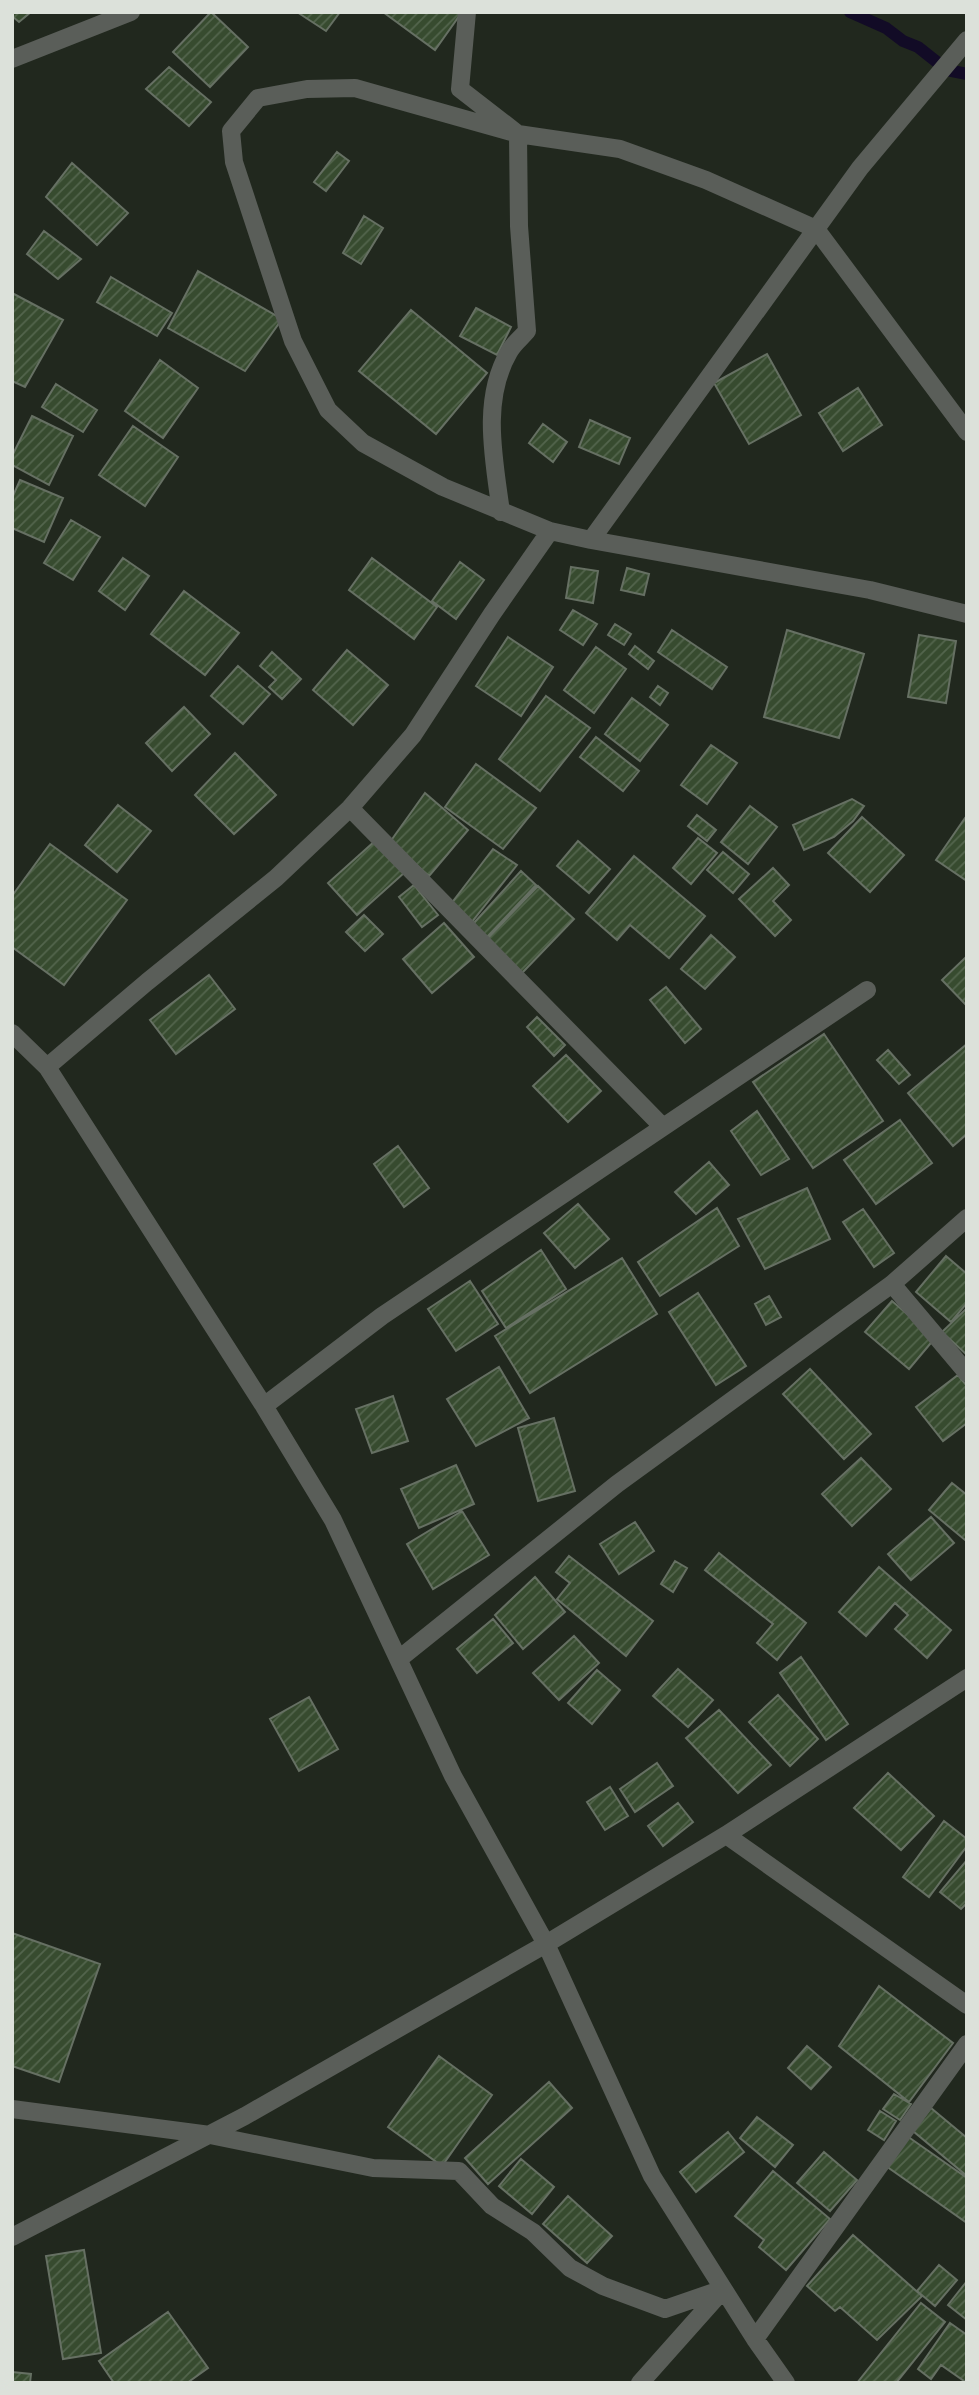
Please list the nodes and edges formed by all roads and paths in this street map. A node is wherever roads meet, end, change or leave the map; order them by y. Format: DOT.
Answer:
graph roads {
  1 [pos="131,12"];
  2 [pos="467,12"];
  3 [pos="967,40"];
  4 [pos="12,59"];
  5 [pos="518,134"];
  6 [pos="816,229"];
  7 [pos="967,432"];
  8 [pos="501,512"];
  9 [pos="550,531"];
  10 [pos="591,540"];
  11 [pos="967,614"];
  12 [pos="350,808"];
  13 [pos="867,990"];
  14 [pos="12,1033"];
  15 [pos="47,1067"];
  16 [pos="663,1128"];
  17 [pos="967,1218"];
  18 [pos="892,1284"];
  19 [pos="967,1373"];
  20 [pos="264,1405"];
  21 [pos="399,1659"];
  22 [pos="967,1678"];
  23 [pos="726,1835"];
  24 [pos="546,1944"];
  25 [pos="967,2005"];
  26 [pos="967,2044"];
  27 [pos="12,2109"];
  28 [pos="210,2135"];
  29 [pos="12,2237"];
  30 [pos="723,2289"];
  31 [pos="755,2339"];
  32 [pos="640,2383"];
  33 [pos="786,2383"];
  1 -- 4 [label="street"];
  2 -- 5 [label="street"];
  3 -- 6 [label="street"];
  5 -- 6 [label="street"];
  5 -- 8 [label="street"];
  5 -- 8 [label="street"];
  6 -- 7 [label="street"];
  6 -- 10 [label="street"];
  8 -- 9 [label="street"];
  9 -- 10 [label="street"];
  9 -- 12 [label="street"];
  10 -- 11 [label="street"];
  12 -- 15 [label="street"];
  12 -- 16 [label="street"];
  13 -- 16 [label="street"];
  14 -- 15 [label="street"];
  15 -- 20 [label="street"];
  16 -- 20 [label="street"];
  17 -- 18 [label="street"];
  18 -- 19 [label="street"];
  18 -- 21 [label="street"];
  20 -- 21 [label="street"];
  21 -- 24 [label="street"];
  22 -- 23 [label="street"];
  23 -- 24 [label="street"];
  23 -- 25 [label="street"];
  24 -- 28 [label="street"];
  24 -- 30 [label="street"];
  26 -- 31 [label="street"];
  27 -- 28 [label="street"];
  28 -- 29 [label="street"];
  28 -- 30 [label="street"];
  30 -- 31 [label="street"];
  30 -- 32 [label="street"];
  31 -- 33 [label="street"];
}
